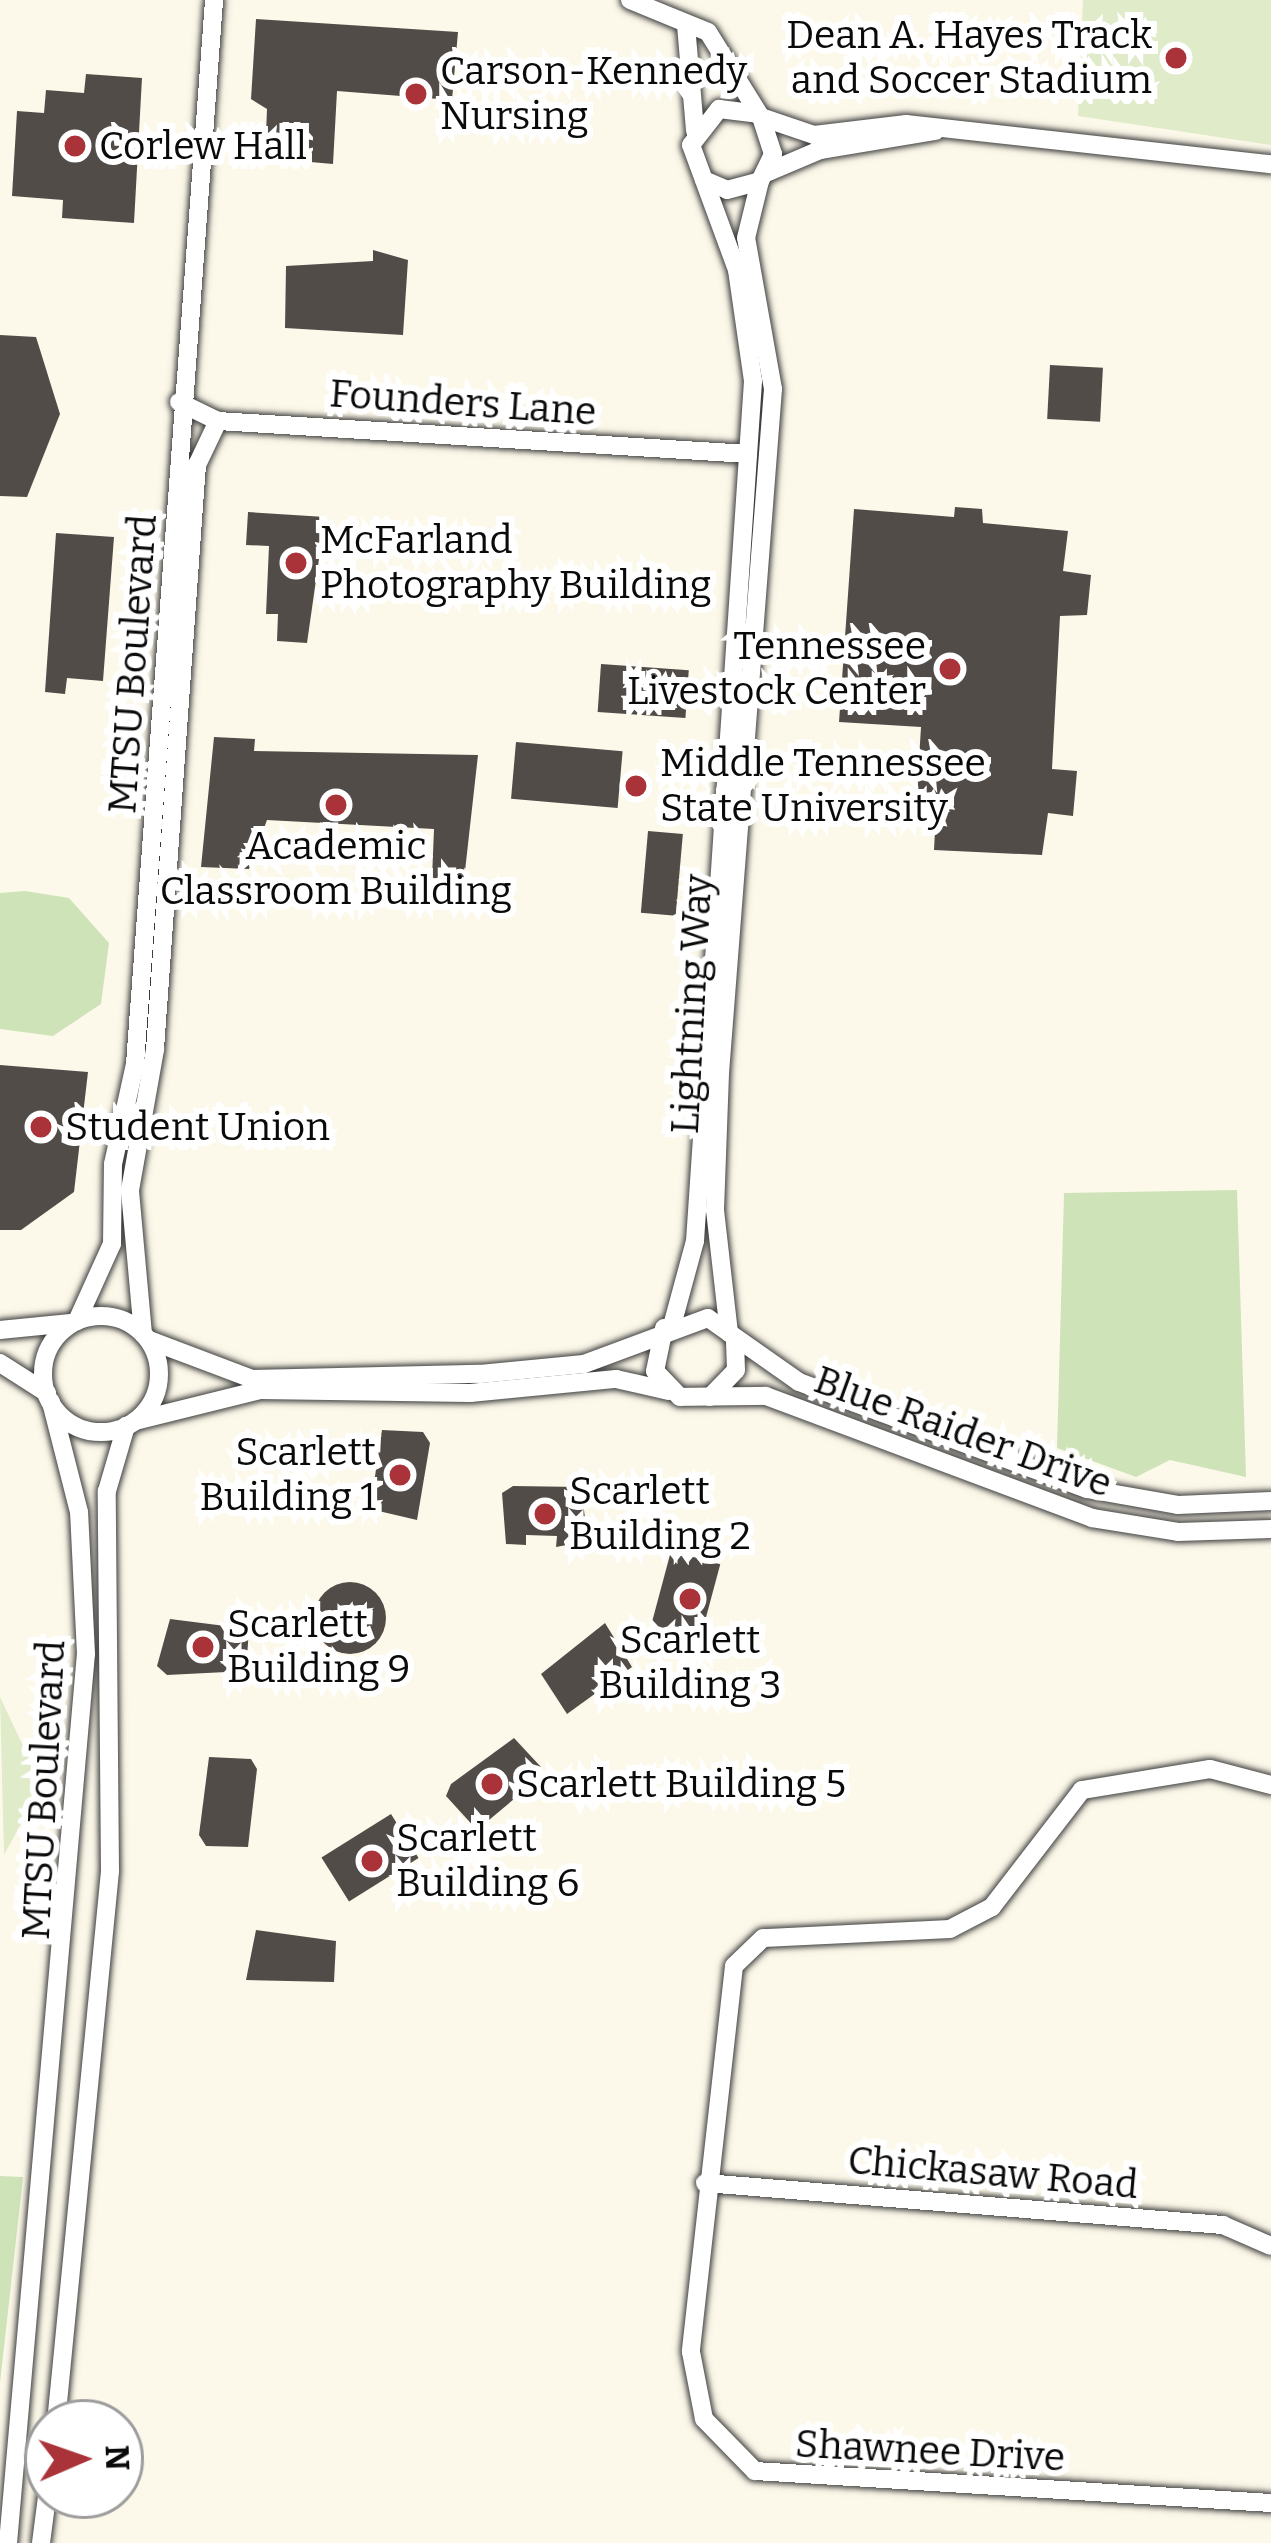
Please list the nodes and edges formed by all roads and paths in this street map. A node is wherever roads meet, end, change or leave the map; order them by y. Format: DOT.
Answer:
graph roads {
  1 [pos="214,0"];
  2 [pos="630,0"];
  3 [pos="686,26"];
  4 [pos="760,115"];
  5 [pos="937,130"];
  6 [pos="694,131"];
  7 [pos="1271,164"];
  8 [pos="700,176"];
  9 [pos="763,177"];
  10 [pos="179,402"];
  11 [pos="218,421"];
  12 [pos="748,454"];
  13 [pos="74,1322"];
  14 [pos="668,1325"];
  15 [pos="0,1330"];
  16 [pos="732,1335"];
  17 [pos="146,1337"];
  18 [pos="0,1363"];
  19 [pos="669,1391"];
  20 [pos="49,1398"];
  21 [pos="705,1398"];
  22 [pos="131,1424"];
  23 [pos="1271,1501"];
  24 [pos="1271,1529"];
  25 [pos="1271,1785"];
  26 [pos="705,2183"];
  27 [pos="1271,2246"];
  28 [pos="58,2399"];
  29 [pos="1271,2503"];
  30 [pos="8,2543"];
  1 -- 10 [label="street, MTSU Boulevard"];
  2 -- 3 [label="street"];
  3 -- 4 [label="street"];
  3 -- 6 [label="street"];
  4 -- 5 [label="street"];
  4 -- 6 [label="street"];
  4 -- 9 [label="street"];
  5 -- 7 [label="street"];
  5 -- 9 [label="street"];
  6 -- 8 [label="street"];
  8 -- 9 [label="street"];
  8 -- 12 [label="street, Lightning Way"];
  9 -- 16 [label="street, Lightning Way"];
  10 -- 11 [label="street, Founders Lane"];
  10 -- 13 [label="street, MTSU Boulevard"];
  11 -- 12 [label="street, Founders Lane"];
  11 -- 17 [label="street, MTSU Boulevard"];
  12 -- 14 [label="street, Lightning Way"];
  13 -- 15 [label="street"];
  13 -- 17 [label="street"];
  13 -- 20 [label="street"];
  14 -- 16 [label="street"];
  14 -- 17 [label="street"];
  14 -- 19 [label="street"];
  16 -- 21 [label="street"];
  16 -- 23 [label="street, Blue Raider Drive"];
  17 -- 22 [label="street"];
  18 -- 20 [label="street"];
  19 -- 21 [label="street"];
  19 -- 22 [label="street"];
  20 -- 22 [label="street"];
  20 -- 30 [label="street, MTSU Boulevard"];
  21 -- 24 [label="street, Blue Raider Drive"];
  22 -- 28 [label="street, MTSU Boulevard"];
  25 -- 26 [label="street, Shawnee Drive"];
  26 -- 27 [label="street, Chickasaw Road"];
  26 -- 29 [label="street, Shawnee Drive"];
}
